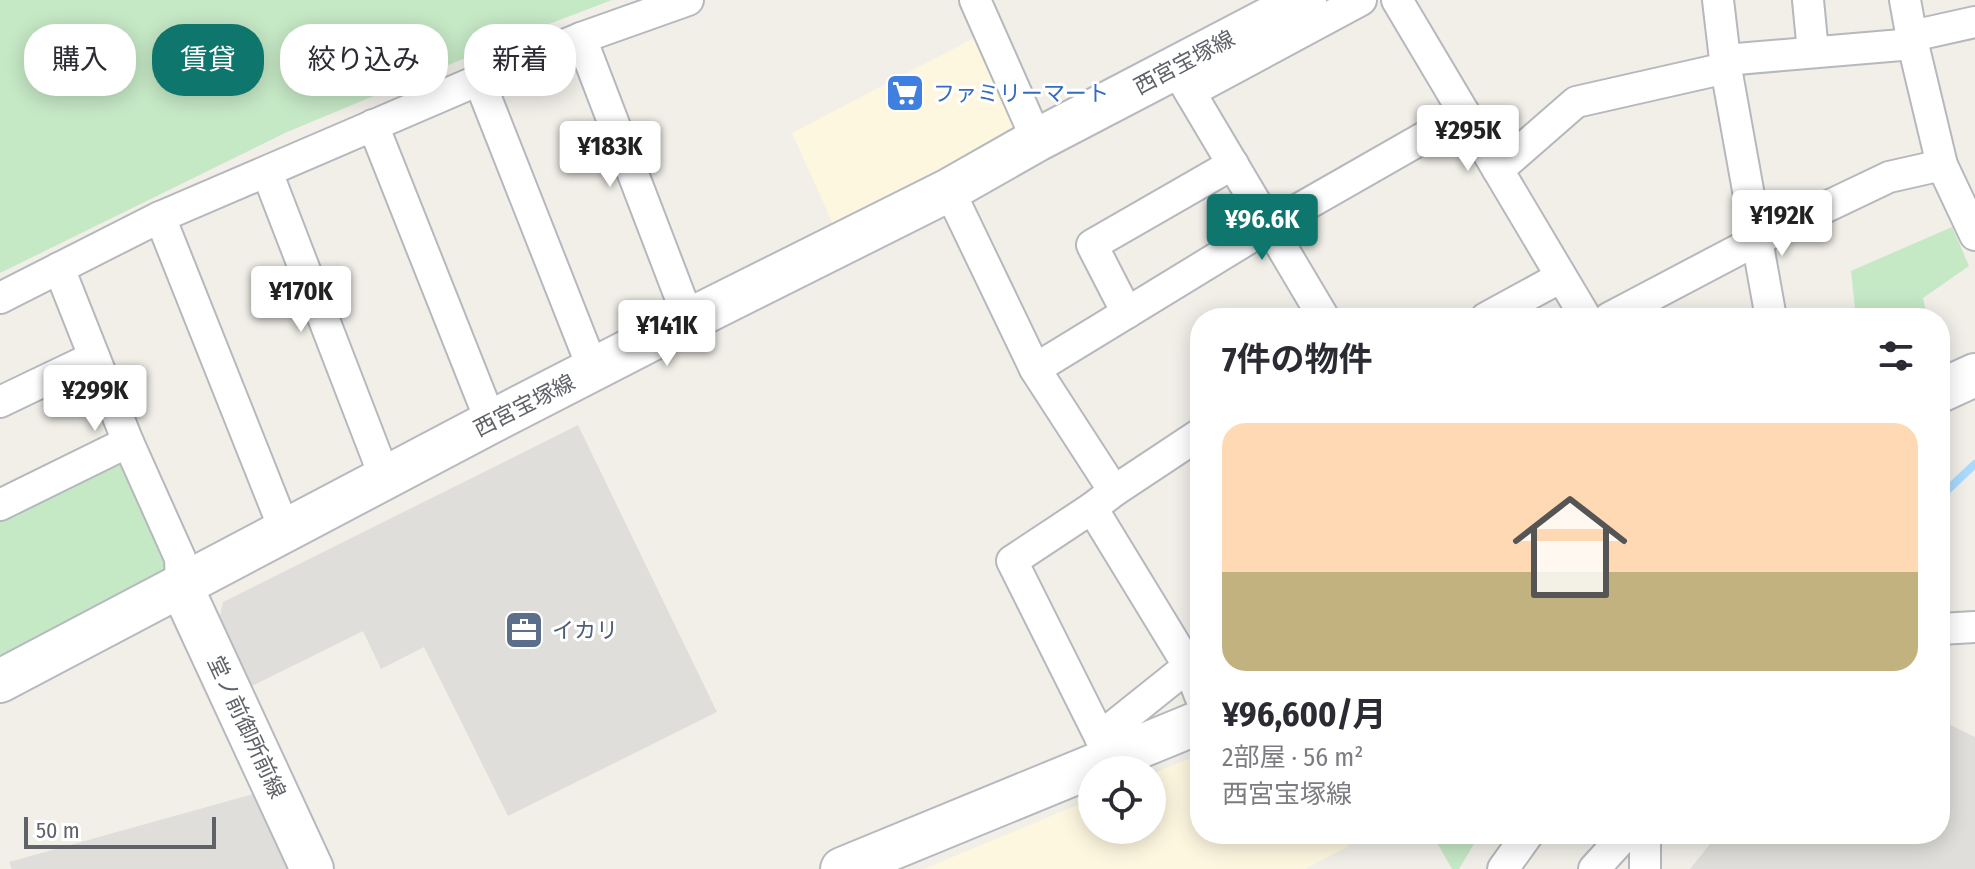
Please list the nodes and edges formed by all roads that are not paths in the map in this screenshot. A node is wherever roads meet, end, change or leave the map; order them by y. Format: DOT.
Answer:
graph roads {
  1 [pos="688,0"];
  2 [pos="975,0"];
  3 [pos="1305,0"];
  4 [pos="1361,0"];
  5 [pos="1397,0"];
  6 [pos="1718,0"];
  7 [pos="1808,0"];
  8 [pos="1905,0"];
  9 [pos="1975,22"];
  10 [pos="581,38"];
  11 [pos="576,40"];
  12 [pos="1912,40"];
  13 [pos="1813,52"];
  14 [pos="1725,64"];
  15 [pos="1182,79"];
  16 [pos="464,86"];
  17 [pos="485,96"];
  18 [pos="1465,114"];
  19 [pos="373,125"];
  20 [pos="1037,140"];
  21 [pos="1233,164"];
  22 [pos="1942,165"];
  23 [pos="1498,170"];
  24 [pos="267,172"];
  25 [pos="949,190"];
  26 [pos="160,217"];
  27 [pos="1269,226"];
  28 [pos="1975,235"];
  29 [pos="1757,240"];
  30 [pos="59,268"];
  31 [pos="1561,277"];
  32 [pos="0,298"];
  33 [pos="1318,308"];
  34 [pos="1504,308"];
  35 [pos="1580,308"];
  36 [pos="1628,308"];
  37 [pos="1769,308"];
  38 [pos="1127,313"];
  39 [pos="689,320"];
  40 [pos="94,357"];
  41 [pos="593,369"];
  42 [pos="1035,369"];
  43 [pos="1975,375"];
  44 [pos="1950,386"];
  45 [pos="0,402"];
  46 [pos="491,422"];
  47 [pos="1190,441"];
  48 [pos="128,442"];
  49 [pos="385,478"];
  50 [pos="1103,499"];
  51 [pos="0,505"];
  52 [pos="285,531"];
  53 [pos="181,586"];
  54 [pos="1975,627"];
  55 [pos="1950,628"];
  56 [pos="1190,655"];
  57 [pos="1190,666"];
  58 [pos="0,681"];
  59 [pos="1190,725"];
  60 [pos="1106,748"];
  61 [pos="1521,844"];
  62 [pos="1617,844"];
  63 [pos="1645,844"];
  64 [pos="312,869"];
  65 [pos="842,869"];
  66 [pos="1503,869"];
  67 [pos="1594,869"];
  68 [pos="1645,869"];
  1 -- 10 [label="street"];
  2 -- 20 [label="street"];
  3 -- 15 [label="main road, 西宮宝塚線"];
  4 -- 15 [label="street"];
  5 -- 18 [label="street"];
  6 -- 14 [label="street"];
  7 -- 13 [label="street"];
  8 -- 12 [label="street"];
  9 -- 12 [label="street"];
  10 -- 11 [label="street"];
  10 -- 39 [label="street"];
  12 -- 13 [label="street"];
  12 -- 22 [label="street"];
  13 -- 14 [label="street"];
  14 -- 23 [label="street"];
  14 -- 29 [label="street"];
  15 -- 20 [label="main road, 西宮宝塚線"];
  15 -- 21 [label="street"];
  16 -- 19 [label="street"];
  17 -- 41 [label="street"];
  18 -- 23 [label="street"];
  18 -- 27 [label="street"];
  19 -- 24 [label="street"];
  19 -- 46 [label="street"];
  20 -- 25 [label="main road, 西宮宝塚線"];
  21 -- 27 [label="street"];
  21 -- 38 [label="street"];
  22 -- 28 [label="street"];
  22 -- 29 [label="street"];
  23 -- 31 [label="street"];
  24 -- 26 [label="street"];
  24 -- 49 [label="street"];
  25 -- 39 [label="main road, 西宮宝塚線"];
  25 -- 42 [label="street"];
  26 -- 30 [label="street"];
  26 -- 52 [label="street"];
  27 -- 33 [label="street"];
  27 -- 38 [label="street"];
  29 -- 36 [label="street"];
  29 -- 37 [label="street"];
  30 -- 32 [label="street"];
  30 -- 40 [label="street"];
  31 -- 34 [label="street"];
  31 -- 35 [label="street"];
  38 -- 42 [label="street"];
  39 -- 41 [label="main road, 西宮宝塚線"];
  40 -- 45 [label="street"];
  40 -- 48 [label="street"];
  41 -- 46 [label="main road, 西宮宝塚線"];
  42 -- 50 [label="street"];
  43 -- 44 [label="main road"];
  46 -- 49 [label="main road, 西宮宝塚線"];
  47 -- 50 [label="street"];
  48 -- 51 [label="street"];
  48 -- 53 [label="street"];
  49 -- 52 [label="main road, 西宮宝塚線"];
  50 -- 56 [label="street"];
  50 -- 60 [label="street"];
  52 -- 53 [label="main road, 西宮宝塚線"];
  53 -- 58 [label="main road, 西宮宝塚線"];
  53 -- 64 [label="main road, 堂ノ前御所前線"];
  54 -- 55 [label="street"];
  57 -- 60 [label="street"];
  59 -- 60 [label="main road"];
  60 -- 65 [label="main road"];
  61 -- 66 [label="street"];
  62 -- 67 [label="street"];
  63 -- 68 [label="street"];
}
